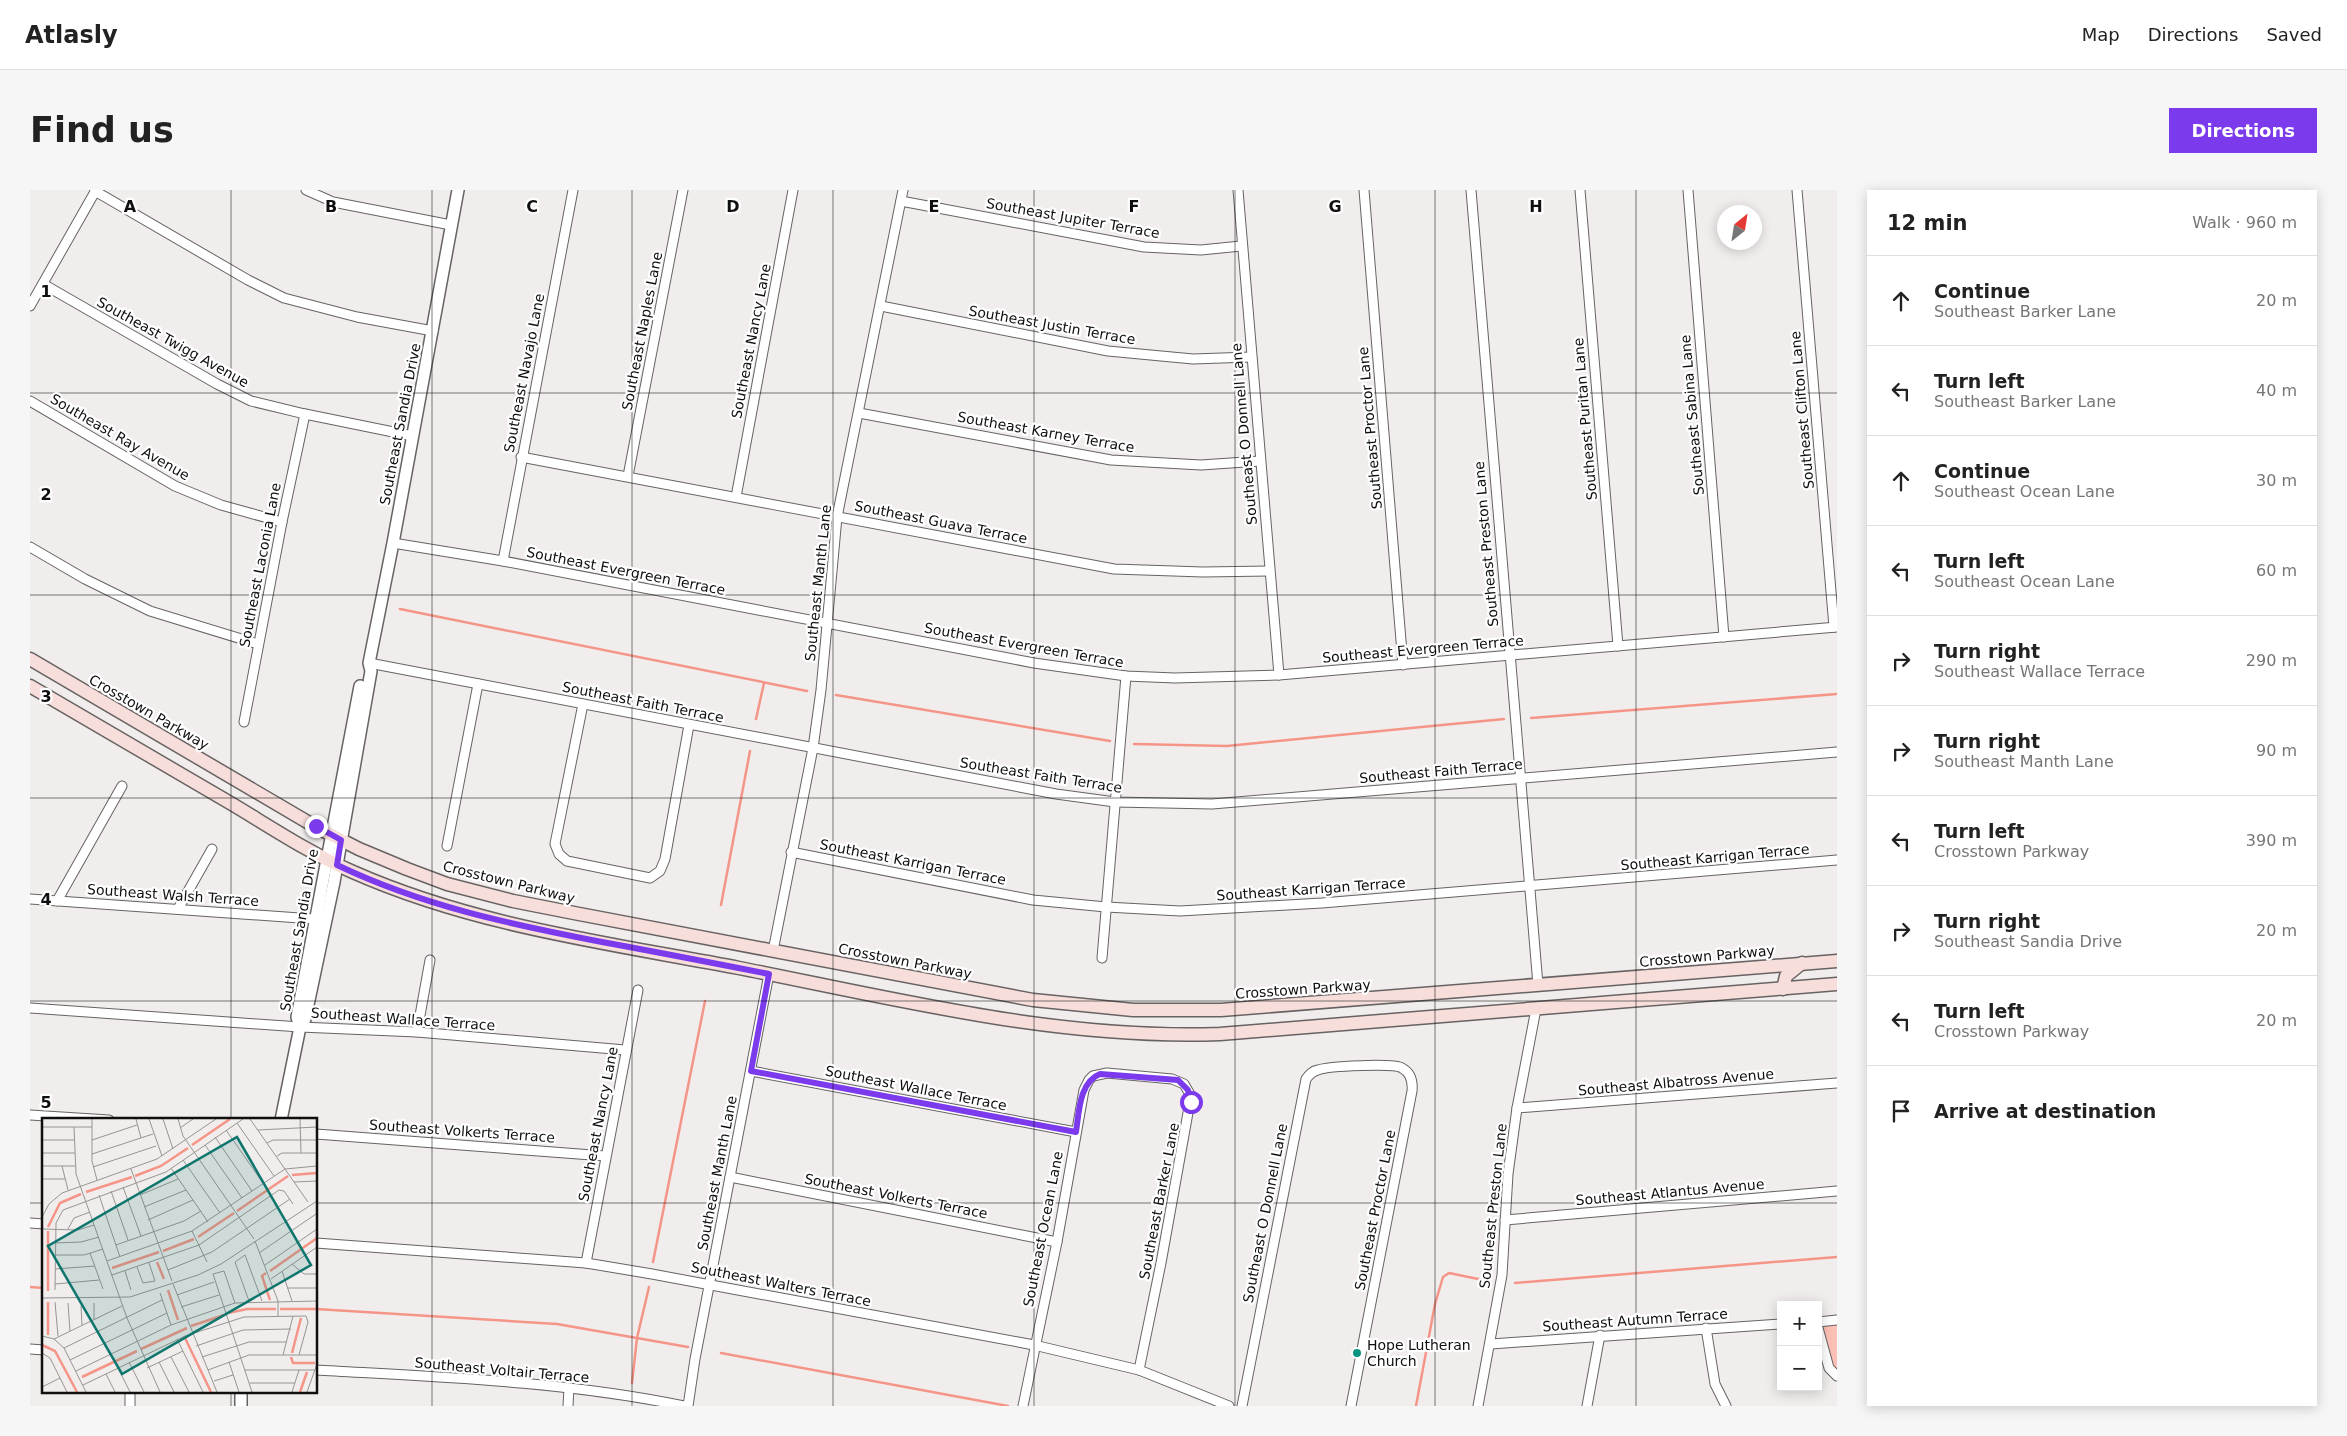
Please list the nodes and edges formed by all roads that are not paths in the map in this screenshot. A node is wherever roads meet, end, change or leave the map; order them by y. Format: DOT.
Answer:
graph roads {
  1 [pos="306,190"];
  2 [pos="458,190"];
  3 [pos="573,190"];
  4 [pos="683,190"];
  5 [pos="793,190"];
  6 [pos="903,190"];
  7 [pos="1238,190"];
  8 [pos="1364,190"];
  9 [pos="1472,190"];
  10 [pos="1580,190"];
  11 [pos="1688,190"];
  12 [pos="1797,190"];
  13 [pos="96,191"];
  14 [pos="901,202"];
  15 [pos="451,225"];
  16 [pos="1241,246"];
  17 [pos="43,284"];
  18 [pos="30,306"];
  19 [pos="880,306"];
  20 [pos="433,331"];
  21 [pos="1251,356"];
  22 [pos="30,401"];
  23 [pos="859,413"];
  24 [pos="305,414"];
  25 [pos="412,436"];
  26 [pos="521,457"];
  27 [pos="1260,461"];
  28 [pos="628,476"];
  29 [pos="736,497"];
  30 [pos="837,517"];
  31 [pos="282,522"];
  32 [pos="393,543"];
  33 [pos="30,547"];
  34 [pos="503,561"];
  35 [pos="1269,571"];
  36 [pos="826,623"];
  37 [pos="1835,627"];
  38 [pos="1724,637"];
  39 [pos="258,644"];
  40 [pos="1618,646"];
  41 [pos="1509,655"];
  42 [pos="30,659"];
  43 [pos="369,663"];
  44 [pos="1403,664"];
  45 [pos="1279,675"];
  46 [pos="1126,676"];
  47 [pos="478,684"];
  48 [pos="30,686"];
  49 [pos="583,704"];
  50 [pos="244,722"];
  51 [pos="689,724"];
  52 [pos="812,748"];
  53 [pos="1837,752"];
  54 [pos="1520,779"];
  55 [pos="122,786"];
  56 [pos="1116,802"];
  57 [pos="336,837"];
  58 [pos="447,846"];
  59 [pos="212,849"];
  60 [pos="791,852"];
  61 [pos="1837,860"];
  62 [pos="332,862"];
  63 [pos="1530,887"];
  64 [pos="30,899"];
  65 [pos="57,901"];
  66 [pos="1106,907"];
  67 [pos="178,910"];
  68 [pos="314,919"];
  69 [pos="773,951"];
  70 [pos="1102,958"];
  71 [pos="430,960"];
  72 [pos="1837,960"];
  73 [pos="1802,964"];
  74 [pos="769,974"];
  75 [pos="1837,984"];
  76 [pos="958,986"];
  77 [pos="1538,986"];
  78 [pos="1783,988"];
  79 [pos="638,990"];
  80 [pos="1358,1000"];
  81 [pos="30,1008"];
  82 [pos="946,1008"];
  83 [pos="1536,1009"];
  84 [pos="1351,1024"];
  85 [pos="300,1027"];
  86 [pos="417,1032"];
  87 [pos="625,1050"];
  88 [pos="1356,1067"];
  89 [pos="751,1071"];
  90 [pos="1138,1076"];
  91 [pos="1837,1083"];
  92 [pos="1517,1108"];
  93 [pos="30,1114"];
  94 [pos="83,1118"];
  95 [pos="281,1118"];
  96 [pos="1076,1132"];
  97 [pos="318,1134"];
  98 [pos="605,1156"];
  99 [pos="730,1177"];
  100 [pos="1837,1191"];
  101 [pos="1505,1220"];
  102 [pos="1057,1242"];
  103 [pos="318,1243"];
  104 [pos="586,1263"];
  105 [pos="710,1284"];
  106 [pos="1837,1320"];
  107 [pos="1822,1322"];
  108 [pos="1777,1324"];
  109 [pos="1706,1328"];
  110 [pos="1600,1336"];
  111 [pos="1491,1344"];
  112 [pos="1822,1344"];
  113 [pos="1034,1345"];
  114 [pos="318,1370"];
  115 [pos="1139,1370"];
  116 [pos="1837,1376"];
  117 [pos="569,1388"];
  118 [pos="568,1406"];
  119 [pos="684,1406"];
  120 [pos="688,1406"];
  121 [pos="1023,1406"];
  122 [pos="1229,1406"];
  123 [pos="1242,1406"];
  124 [pos="1351,1406"];
  125 [pos="1478,1406"];
  126 [pos="1587,1406"];
  127 [pos="1726,1406"];
  1 -- 15 [label="street"];
  2 -- 15 [label="street, Southeast Sandia Drive"];
  3 -- 26 [label="street, Southeast Navajo Lane"];
  4 -- 28 [label="street, Southeast Naples Lane"];
  5 -- 29 [label="street, Southeast Nancy Lane"];
  6 -- 14 [label="street, Southeast Manth Lane"];
  7 -- 16 [label="street, Southeast O Donnell Lane"];
  8 -- 44 [label="street, Southeast Proctor Lane"];
  9 -- 41 [label="street, Southeast Preston Lane"];
  10 -- 40 [label="street, Southeast Puritan Lane"];
  11 -- 38 [label="street, Southeast Sabina Lane"];
  12 -- 37 [label="street, Southeast Clifton Lane"];
  13 -- 17 [label="street"];
  13 -- 20 [label="street"];
  14 -- 16 [label="street, Southeast Jupiter Terrace"];
  14 -- 19 [label="street, Southeast Manth Lane"];
  15 -- 20 [label="street, Southeast Sandia Drive"];
  16 -- 21 [label="street, Southeast O Donnell Lane"];
  17 -- 18 [label="street"];
  17 -- 24 [label="street, Southeast Twigg Avenue"];
  19 -- 21 [label="street, Southeast Justin Terrace"];
  19 -- 23 [label="street, Southeast Manth Lane"];
  20 -- 25 [label="street, Southeast Sandia Drive"];
  21 -- 27 [label="street, Southeast O Donnell Lane"];
  22 -- 31 [label="street, Southeast Ray Avenue"];
  23 -- 27 [label="street, Southeast Karney Terrace"];
  23 -- 30 [label="street, Southeast Manth Lane"];
  24 -- 25 [label="street, Southeast Twigg Avenue"];
  24 -- 31 [label="street, Southeast Laconia Lane"];
  25 -- 32 [label="street, Southeast Sandia Drive"];
  26 -- 28 [label="street, Southeast Guava Terrace"];
  26 -- 34 [label="street, Southeast Navajo Lane"];
  27 -- 35 [label="street, Southeast O Donnell Lane"];
  28 -- 29 [label="street, Southeast Guava Terrace"];
  29 -- 30 [label="street, Southeast Guava Terrace"];
  30 -- 35 [label="street, Southeast Guava Terrace"];
  30 -- 36 [label="street, Southeast Manth Lane"];
  31 -- 39 [label="street, Southeast Laconia Lane"];
  32 -- 34 [label="street, Southeast Evergreen Terrace"];
  32 -- 43 [label="street, Southeast Sandia Drive"];
  33 -- 39 [label="street"];
  34 -- 36 [label="street, Southeast Evergreen Terrace"];
  35 -- 45 [label="street, Southeast O Donnell Lane"];
  36 -- 46 [label="street, Southeast Evergreen Terrace"];
  36 -- 52 [label="street, Southeast Manth Lane"];
  37 -- 38 [label="street, Southeast Evergreen Terrace"];
  38 -- 40 [label="street, Southeast Evergreen Terrace"];
  39 -- 50 [label="street, Southeast Laconia Lane"];
  40 -- 41 [label="street, Southeast Evergreen Terrace"];
  41 -- 44 [label="street, Southeast Evergreen Terrace"];
  41 -- 54 [label="street, Southeast Preston Lane"];
  42 -- 57 [label="main road, Crosstown Parkway"];
  43 -- 47 [label="street, Southeast Faith Terrace"];
  43 -- 57 [label="street, Southeast Sandia Drive"];
  44 -- 45 [label="street, Southeast Evergreen Terrace"];
  45 -- 46 [label="street, Southeast Evergreen Terrace"];
  46 -- 56 [label="street"];
  47 -- 49 [label="street, Southeast Faith Terrace"];
  47 -- 58 [label="street"];
  48 -- 62 [label="main road"];
  49 -- 51 [label="street, Southeast Faith Terrace"];
  49 -- 51 [label="street"];
  51 -- 52 [label="street, Southeast Faith Terrace"];
  52 -- 56 [label="street, Southeast Faith Terrace"];
  52 -- 60 [label="street, Southeast Manth Lane"];
  53 -- 54 [label="street, Southeast Faith Terrace"];
  54 -- 56 [label="street, Southeast Faith Terrace"];
  54 -- 63 [label="street, Southeast Preston Lane"];
  55 -- 65 [label="street"];
  56 -- 66 [label="street"];
  57 -- 62 [label="street, Southeast Sandia Drive"];
  57 -- 69 [label="main road, Crosstown Parkway"];
  59 -- 67 [label="street"];
  60 -- 66 [label="street, Southeast Karrigan Terrace"];
  60 -- 69 [label="street, Southeast Manth Lane"];
  61 -- 63 [label="street, Southeast Karrigan Terrace"];
  62 -- 68 [label="street, Southeast Sandia Drive"];
  62 -- 74 [label="main road"];
  62 -- 85 [label="street, Southeast Sandia Drive"];
  63 -- 66 [label="street, Southeast Karrigan Terrace"];
  63 -- 77 [label="street, Southeast Preston Lane"];
  64 -- 65 [label="street, Southeast Walsh Terrace"];
  65 -- 67 [label="street, Southeast Walsh Terrace"];
  66 -- 70 [label="street"];
  67 -- 68 [label="street, Southeast Walsh Terrace"];
  68 -- 85 [label="street, Southeast Sandia Drive"];
  69 -- 76 [label="main road, Crosstown Parkway"];
  71 -- 86 [label="street"];
  72 -- 73 [label="main road, Crosstown Parkway"];
  73 -- 77 [label="main road, Crosstown Parkway"];
  73 -- 78 [label="main road"];
  74 -- 82 [label="main road"];
  74 -- 89 [label="street, Southeast Manth Lane"];
  75 -- 78 [label="main road"];
  76 -- 80 [label="main road, Crosstown Parkway"];
  76 -- 82 [label="main road"];
  77 -- 80 [label="main road, Crosstown Parkway"];
  78 -- 83 [label="main road"];
  79 -- 87 [label="street, Southeast Nancy Lane"];
  80 -- 84 [label="main road"];
  81 -- 85 [label="street, Southeast Wallace Terrace"];
  82 -- 84 [label="main road"];
  83 -- 84 [label="main road"];
  83 -- 92 [label="street, Southeast Preston Lane"];
  85 -- 86 [label="street, Southeast Wallace Terrace"];
  85 -- 95 [label="street, Southeast Sandia Drive"];
  86 -- 87 [label="street, Southeast Wallace Terrace"];
  87 -- 98 [label="street, Southeast Nancy Lane"];
  88 -- 123 [label="street, Southeast O Donnell Lane"];
  88 -- 124 [label="street, Southeast Proctor Lane"];
  89 -- 96 [label="street, Southeast Wallace Terrace"];
  89 -- 99 [label="street, Southeast Manth Lane"];
  90 -- 96 [label="street, Southeast Ocean Lane"];
  90 -- 115 [label="street, Southeast Barker Lane"];
  91 -- 92 [label="street, Southeast Albatross Avenue"];
  92 -- 101 [label="street, Southeast Preston Lane"];
  93 -- 94 [label="street"];
  96 -- 102 [label="street, Southeast Ocean Lane"];
  97 -- 98 [label="street, Southeast Volkerts Terrace"];
  98 -- 104 [label="street, Southeast Nancy Lane"];
  99 -- 102 [label="street, Southeast Volkerts Terrace"];
  99 -- 105 [label="street, Southeast Manth Lane"];
  100 -- 101 [label="street, Southeast Atlantus Avenue"];
  101 -- 111 [label="street, Southeast Preston Lane"];
  102 -- 113 [label="street, Southeast Ocean Lane"];
  103 -- 104 [label="street, Southeast Walters Terrace"];
  104 -- 105 [label="street, Southeast Walters Terrace"];
  105 -- 113 [label="street, Southeast Walters Terrace"];
  105 -- 120 [label="street, Southeast Manth Lane"];
  106 -- 107 [label="street"];
  108 -- 109 [label="street, Southeast Autumn Terrace"];
  109 -- 110 [label="street, Southeast Autumn Terrace"];
  109 -- 127 [label="street"];
  110 -- 111 [label="street, Southeast Autumn Terrace"];
  110 -- 126 [label="street"];
  111 -- 125 [label="street, Southeast Preston Lane"];
  112 -- 116 [label="street"];
  113 -- 115 [label="street, Southeast Walters Terrace"];
  113 -- 121 [label="street, Southeast Ocean Lane"];
  114 -- 117 [label="street, Southeast Voltair Terrace"];
  115 -- 122 [label="street, Southeast Walters Terrace"];
  117 -- 118 [label="street"];
  117 -- 119 [label="street, Southeast Voltair Terrace"];
}
